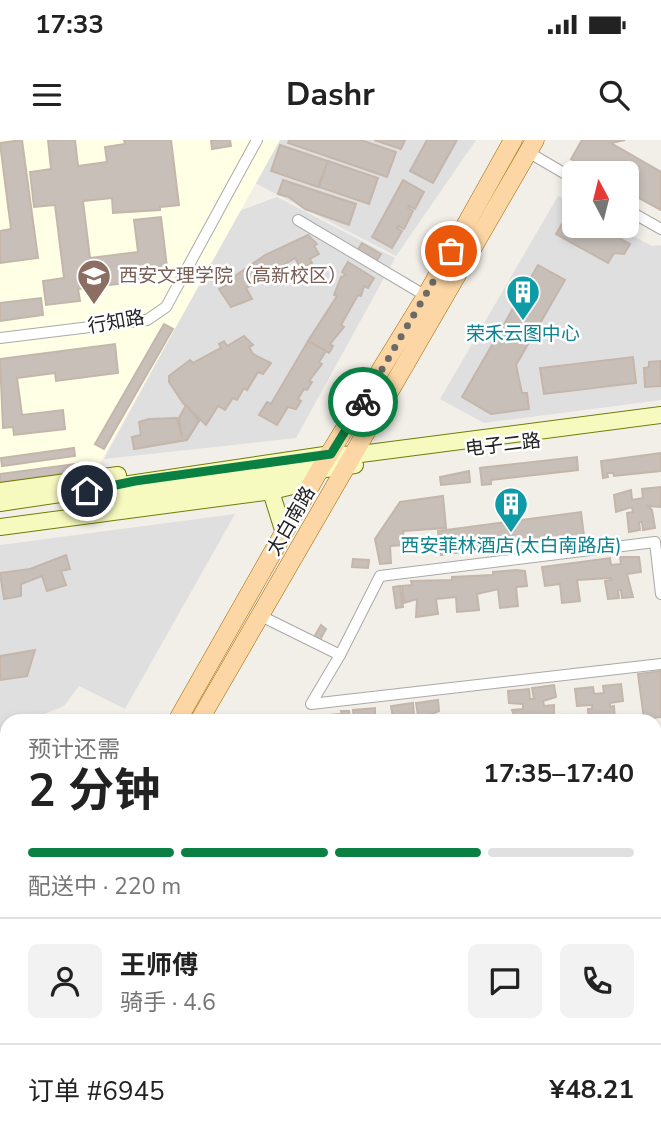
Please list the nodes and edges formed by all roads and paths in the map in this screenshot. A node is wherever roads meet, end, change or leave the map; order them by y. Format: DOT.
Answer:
graph roads {
  1 [pos="257,140"];
  2 [pos="513,140"];
  3 [pos="531,146"];
  4 [pos="562,170"];
  5 [pos="639,216"];
  6 [pos="298,220"];
  7 [pos="661,229"];
  8 [pos="426,296"];
  9 [pos="0,338"];
  10 [pos="661,415"];
  11 [pos="661,425"];
  12 [pos="333,450"];
  13 [pos="349,460"];
  14 [pos="317,475"];
  15 [pos="269,484"];
  16 [pos="0,491"];
  17 [pos="0,503"];
  18 [pos="0,513"];
  19 [pos="0,527"];
  20 [pos="284,533"];
  21 [pos="661,594"];
  22 [pos="259,615"];
  23 [pos="340,655"];
  24 [pos="661,664"];
  25 [pos="181,714"];
  26 [pos="202,714"];
  1 -- 9 [label="street, 行知路"];
  2 -- 8 [label="main road, 太白南路"];
  3 -- 4 [label="street"];
  3 -- 13 [label="main road, 太白南路"];
  5 -- 7 [label="street"];
  6 -- 8 [label="street"];
  8 -- 12 [label="main road, 太白南路"];
  10 -- 13 [label="main road, 电子二路"];
  11 -- 13 [label="main road, 电子二路"];
  12 -- 13 [label="main road"];
  12 -- 14 [label="main road, 太白南路"];
  12 -- 16 [label="main road"];
  12 -- 17 [label="main road"];
  13 -- 14 [label="main road"];
  13 -- 22 [label="main road, 太白南路"];
  14 -- 15 [label="main road"];
  14 -- 20 [label="main road, 太白南路"];
  15 -- 18 [label="main road"];
  15 -- 19 [label="main road"];
  15 -- 20 [label="main road"];
  20 -- 25 [label="main road, 太白南路"];
  21 -- 23 [label="street"];
  22 -- 23 [label="street"];
  22 -- 26 [label="main road, 太白南路"];
  23 -- 24 [label="street"];
}
